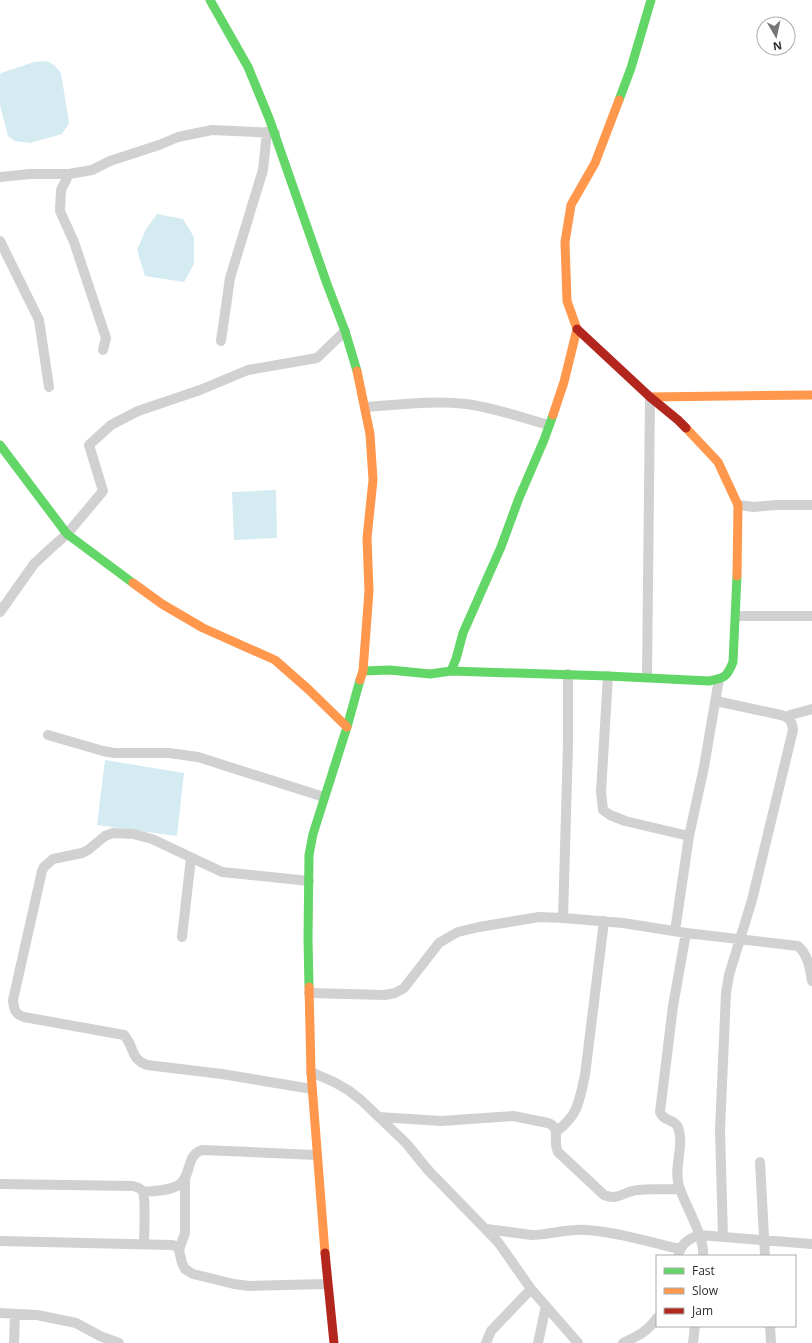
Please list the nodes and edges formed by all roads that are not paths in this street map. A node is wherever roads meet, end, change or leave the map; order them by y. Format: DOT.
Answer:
graph roads {
  1 [pos="210,0"];
  2 [pos="651,0"];
  3 [pos="271,132"];
  4 [pos="69,174"];
  5 [pos="0,177"];
  6 [pos="0,241"];
  7 [pos="577,329"];
  8 [pos="345,331"];
  9 [pos="221,341"];
  10 [pos="103,350"];
  11 [pos="49,387"];
  12 [pos="812,395"];
  13 [pos="650,397"];
  14 [pos="365,407"];
  15 [pos="549,425"];
  16 [pos="0,446"];
  17 [pos="738,505"];
  18 [pos="812,505"];
  19 [pos="67,534"];
  20 [pos="0,612"];
  21 [pos="736,616"];
  22 [pos="812,616"];
  23 [pos="451,671"];
  24 [pos="362,672"];
  25 [pos="568,674"];
  26 [pos="608,676"];
  27 [pos="647,677"];
  28 [pos="720,679"];
  29 [pos="716,701"];
  30 [pos="812,709"];
  31 [pos="789,717"];
  32 [pos="347,727"];
  33 [pos="48,735"];
  34 [pos="324,797"];
  35 [pos="690,836"];
  36 [pos="191,858"];
  37 [pos="309,881"];
  38 [pos="563,918"];
  39 [pos="604,921"];
  40 [pos="675,931"];
  41 [pos="686,933"];
  42 [pos="182,937"];
  43 [pos="740,939"];
  44 [pos="812,981"];
  45 [pos="309,993"];
  46 [pos="311,1072"];
  47 [pos="312,1089"];
  48 [pos="378,1117"];
  49 [pos="556,1132"];
  50 [pos="316,1155"];
  51 [pos="760,1162"];
  52 [pos="185,1178"];
  53 [pos="0,1184"];
  54 [pos="680,1189"];
  55 [pos="143,1192"];
  56 [pos="486,1229"];
  57 [pos="699,1235"];
  58 [pos="723,1236"];
  59 [pos="764,1240"];
  60 [pos="0,1241"];
  61 [pos="144,1244"];
  62 [pos="812,1244"];
  63 [pos="179,1250"];
  64 [pos="679,1253"];
  65 [pos="703,1255"];
  66 [pos="765,1255"];
  67 [pos="327,1284"];
  68 [pos="531,1289"];
  69 [pos="546,1306"];
  70 [pos="0,1313"];
  71 [pos="15,1314"];
  72 [pos="656,1319"];
  73 [pos="695,1327"];
  74 [pos="770,1327"];
  75 [pos="14,1343"];
  76 [pos="119,1343"];
  77 [pos="334,1343"];
  78 [pos="486,1343"];
  79 [pos="538,1343"];
  80 [pos="578,1343"];
  81 [pos="623,1343"];
  82 [pos="693,1343"];
  83 [pos="771,1343"];
  1 -- 3 [label="street"];
  2 -- 7 [label="street"];
  3 -- 4 [label="street"];
  3 -- 8 [label="street"];
  3 -- 9 [label="street"];
  4 -- 5 [label="street"];
  4 -- 10 [label="street"];
  6 -- 11 [label="street"];
  7 -- 13 [label="street"];
  7 -- 15 [label="street"];
  8 -- 14 [label="street"];
  8 -- 19 [label="street"];
  12 -- 13 [label="street"];
  13 -- 17 [label="street"];
  13 -- 27 [label="street"];
  14 -- 15 [label="street"];
  14 -- 24 [label="street"];
  15 -- 23 [label="street"];
  16 -- 19 [label="street"];
  17 -- 18 [label="street"];
  17 -- 21 [label="street"];
  19 -- 20 [label="street"];
  19 -- 32 [label="street"];
  21 -- 22 [label="street"];
  21 -- 28 [label="street"];
  23 -- 24 [label="street"];
  23 -- 25 [label="street"];
  24 -- 32 [label="street"];
  25 -- 26 [label="street"];
  25 -- 38 [label="street"];
  26 -- 27 [label="street"];
  26 -- 35 [label="street"];
  27 -- 28 [label="street"];
  28 -- 29 [label="street"];
  29 -- 31 [label="street"];
  29 -- 35 [label="street"];
  30 -- 31 [label="street"];
  31 -- 43 [label="street"];
  32 -- 34 [label="street"];
  33 -- 34 [label="street"];
  34 -- 37 [label="street"];
  35 -- 40 [label="street"];
  36 -- 37 [label="street"];
  36 -- 42 [label="street"];
  36 -- 47 [label="street"];
  37 -- 45 [label="street"];
  38 -- 39 [label="street"];
  38 -- 45 [label="street"];
  39 -- 40 [label="street"];
  39 -- 49 [label="street"];
  40 -- 41 [label="street"];
  41 -- 43 [label="street"];
  41 -- 54 [label="street"];
  43 -- 44 [label="street"];
  43 -- 58 [label="street"];
  45 -- 46 [label="street"];
  46 -- 47 [label="street"];
  46 -- 48 [label="street"];
  47 -- 50 [label="street"];
  48 -- 49 [label="street"];
  48 -- 56 [label="street"];
  49 -- 54 [label="street"];
  50 -- 52 [label="street"];
  50 -- 67 [label="street"];
  51 -- 59 [label="street"];
  52 -- 55 [label="street"];
  52 -- 63 [label="street"];
  53 -- 55 [label="street"];
  54 -- 57 [label="street"];
  55 -- 61 [label="street"];
  56 -- 64 [label="street"];
  56 -- 68 [label="street"];
  57 -- 58 [label="street"];
  57 -- 64 [label="street"];
  57 -- 65 [label="street"];
  58 -- 59 [label="street"];
  59 -- 62 [label="street"];
  59 -- 66 [label="street"];
  60 -- 61 [label="street"];
  61 -- 63 [label="street"];
  63 -- 67 [label="street"];
  67 -- 77 [label="street"];
  68 -- 69 [label="street"];
  68 -- 78 [label="street"];
  69 -- 79 [label="street"];
  69 -- 80 [label="street"];
  70 -- 71 [label="street"];
  71 -- 75 [label="street"];
  71 -- 76 [label="street"];
  72 -- 81 [label="street"];
  73 -- 82 [label="street"];
  74 -- 83 [label="street"];
}
